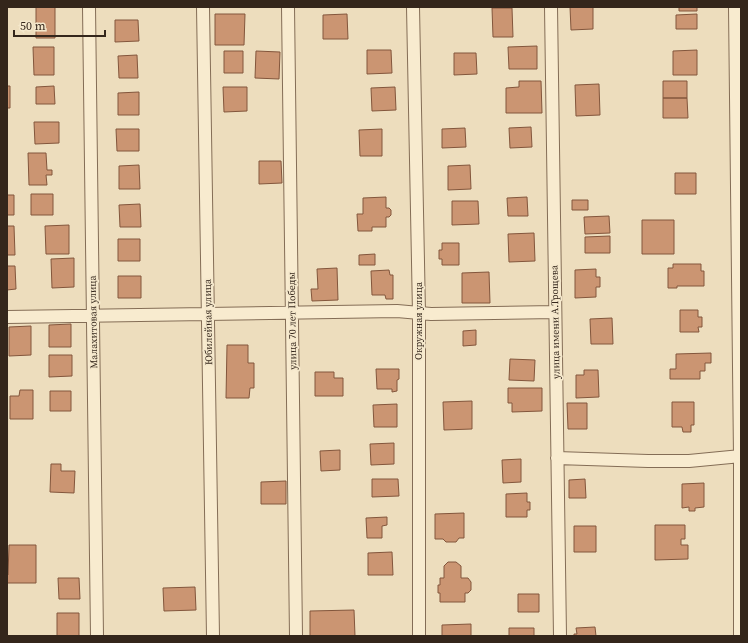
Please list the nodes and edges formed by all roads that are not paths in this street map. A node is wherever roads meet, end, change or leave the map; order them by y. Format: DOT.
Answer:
graph roads {
  1 [pos="89,7"];
  2 [pos="203,7"];
  3 [pos="288,7"];
  4 [pos="413,7"];
  5 [pos="551,7"];
  6 [pos="735,7"];
  7 [pos="292,312"];
  8 [pos="555,312"];
  9 [pos="418,313"];
  10 [pos="208,314"];
  11 [pos="93,315"];
  12 [pos="7,317"];
  13 [pos="741,456"];
  14 [pos="557,458"];
  15 [pos="97,636"];
  16 [pos="213,636"];
  17 [pos="296,636"];
  18 [pos="419,636"];
  19 [pos="560,636"];
  20 [pos="740,636"];
  1 -- 11 [label="street, Малахитовая улица"];
  2 -- 10 [label="street, Юбилейная улица"];
  3 -- 7 [label="street, улица 70 лет Победы"];
  4 -- 9 [label="street, Окружная улица"];
  5 -- 8 [label="street, улица имени А.Трощева"];
  6 -- 13 [label="street"];
  7 -- 9 [label="street"];
  7 -- 10 [label="street"];
  7 -- 17 [label="street, улица 70 лет Победы"];
  8 -- 9 [label="street"];
  8 -- 14 [label="street, улица имени А.Трощева"];
  9 -- 18 [label="street, Окружная улица"];
  10 -- 11 [label="street"];
  10 -- 16 [label="street, Юбилейная улица"];
  11 -- 12 [label="street"];
  11 -- 15 [label="street, Малахитовая улица"];
  13 -- 14 [label="street"];
  13 -- 20 [label="street"];
  14 -- 19 [label="street, улица имени А.Трощева"];
}
